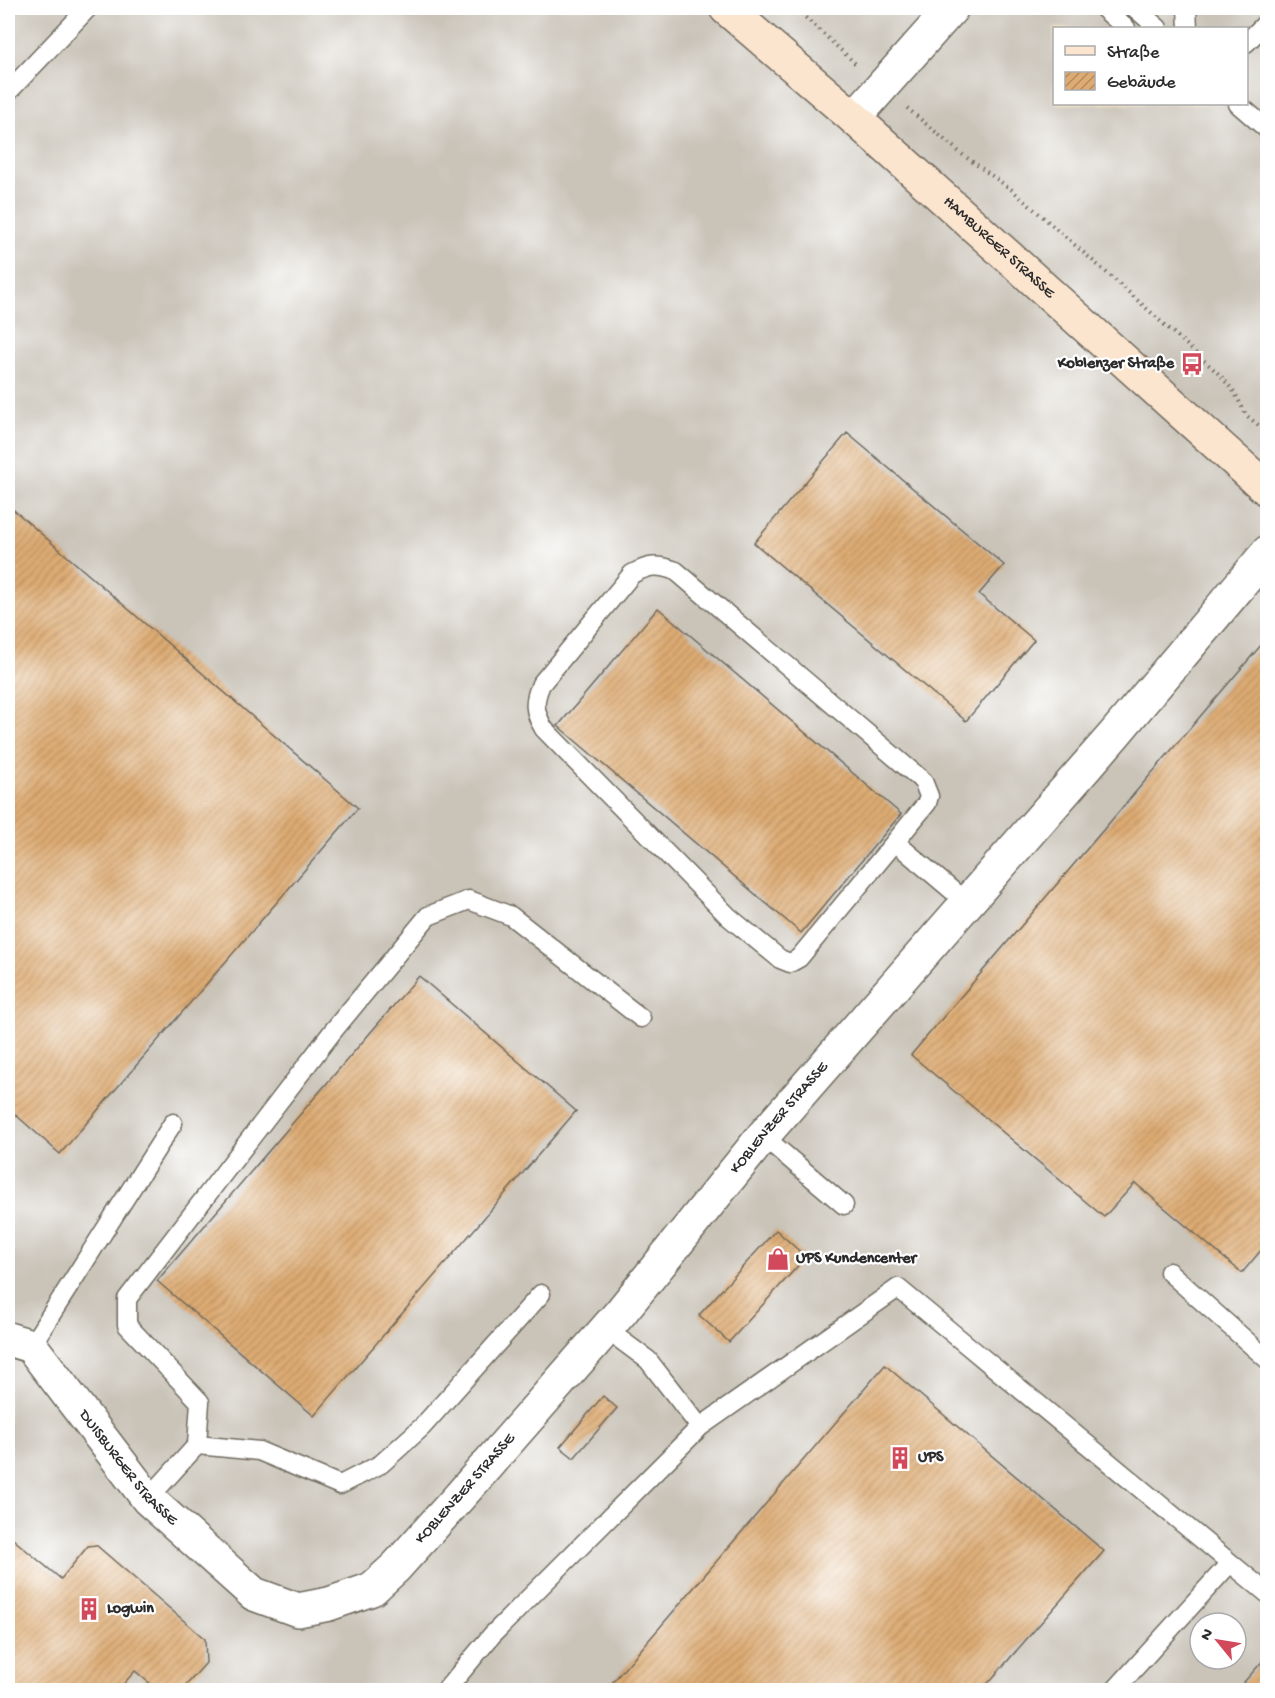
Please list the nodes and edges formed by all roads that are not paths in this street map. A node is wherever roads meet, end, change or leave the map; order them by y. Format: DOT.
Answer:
graph roads {
  1 [pos="88,8"];
  2 [pos="726,8"];
  3 [pos="952,8"];
  4 [pos="1103,8"];
  5 [pos="1134,8"];
  6 [pos="1186,8"];
  7 [pos="1268,21"];
  8 [pos="1125,27"];
  9 [pos="1157,27"];
  10 [pos="1188,27"];
  11 [pos="1248,41"];
  12 [pos="8,92"];
  13 [pos="1239,105"];
  14 [pos="854,118"];
  15 [pos="1268,130"];
  16 [pos="1268,490"];
  17 [pos="1268,552"];
  18 [pos="895,842"];
  19 [pos="967,903"];
  20 [pos="641,1018"];
  21 [pos="173,1123"];
  22 [pos="763,1136"];
  23 [pos="844,1205"];
  24 [pos="1168,1272"];
  25 [pos="541,1294"];
  26 [pos="606,1329"];
  27 [pos="19,1343"];
  28 [pos="1268,1360"];
  29 [pos="699,1427"];
  30 [pos="197,1445"];
  31 [pos="148,1499"];
  32 [pos="1230,1563"];
  33 [pos="254,1594"];
  34 [pos="1268,1594"];
  35 [pos="446,1690"];
  36 [pos="1115,1690"];
  1 -- 12 [label="lane"];
  2 -- 14 [label="street, HAMBURGER STRASSE"];
  3 -- 14 [label="street"];
  4 -- 8 [label="lane"];
  5 -- 9 [label="lane"];
  6 -- 10 [label="lane"];
  7 -- 11 [label="lane"];
  13 -- 15 [label="lane"];
  14 -- 16 [label="street, HAMBURGER STRASSE"];
  17 -- 19 [label="street, KOBLENZER STRASSE"];
  18 -- 18 [label="lane"];
  18 -- 19 [label="lane"];
  19 -- 22 [label="street, KOBLENZER STRASSE"];
  20 -- 30 [label="lane"];
  21 -- 27 [label="lane"];
  22 -- 23 [label="lane"];
  22 -- 26 [label="street, KOBLENZER STRASSE"];
  24 -- 28 [label="lane"];
  25 -- 30 [label="lane"];
  26 -- 29 [label="lane"];
  26 -- 33 [label="street, KOBLENZER STRASSE"];
  27 -- 31 [label="street, DUISBURGER STRASSE"];
  29 -- 32 [label="lane"];
  29 -- 35 [label="lane"];
  30 -- 31 [label="lane"];
  31 -- 33 [label="street, DUISBURGER STRASSE"];
  32 -- 34 [label="lane"];
  32 -- 36 [label="lane"];
}
